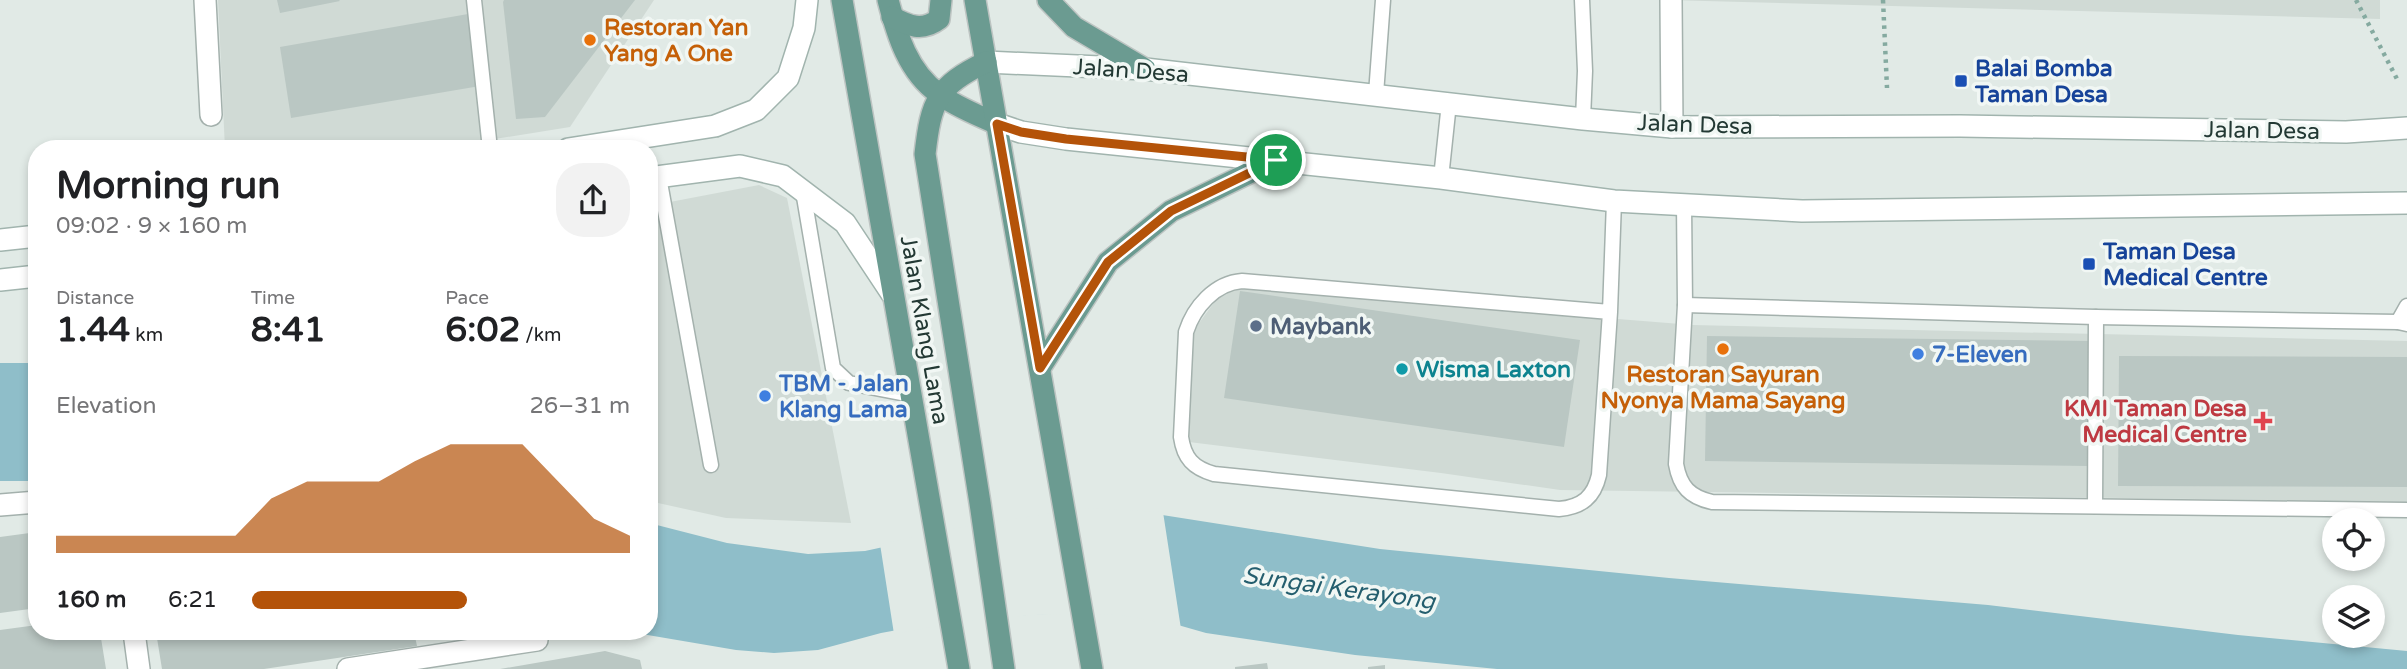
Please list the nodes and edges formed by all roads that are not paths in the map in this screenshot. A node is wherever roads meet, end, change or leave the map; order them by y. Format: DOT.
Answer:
graph roads {
  1 [pos="205,0"];
  2 [pos="474,0"];
  3 [pos="807,0"];
  4 [pos="842,0"];
  5 [pos="941,0"];
  6 [pos="975,0"];
  7 [pos="1048,0"];
  8 [pos="1383,0"];
  9 [pos="1582,0"];
  10 [pos="1671,0"];
  11 [pos="890,8"];
  12 [pos="986,62"];
  13 [pos="1145,69"];
  14 [pos="1376,94"];
  15 [pos="939,95"];
  16 [pos="1449,103"];
  17 [pos="212,114"];
  18 [pos="1583,119"];
  19 [pos="997,124"];
  20 [pos="1672,127"];
  21 [pos="2407,128"];
  22 [pos="489,140"];
  23 [pos="626,140"];
  24 [pos="1276,160"];
  25 [pos="658,177"];
  26 [pos="1441,178"];
  27 [pos="803,191"];
  28 [pos="658,198"];
  29 [pos="1614,201"];
  30 [pos="2407,203"];
  31 [pos="1684,204"];
  32 [pos="28,237"];
  33 [pos="0,240"];
  34 [pos="28,277"];
  35 [pos="0,280"];
  36 [pos="892,294"];
  37 [pos="1685,305"];
  38 [pos="2407,306"];
  39 [pos="1610,312"];
  40 [pos="2096,317"];
  41 [pos="2403,323"];
  42 [pos="1040,368"];
  43 [pos="911,396"];
  44 [pos="712,465"];
  45 [pos="28,503"];
  46 [pos="0,505"];
  47 [pos="2095,506"];
  48 [pos="2407,510"];
  49 [pos="135,640"];
  50 [pos="537,640"];
  51 [pos="1090,659"];
  52 [pos="452,661"];
  53 [pos="1003,666"];
  54 [pos="139,669"];
  55 [pos="348,669"];
  56 [pos="958,669"];
  1 -- 17 [label="main road"];
  2 -- 22 [label="lane"];
  3 -- 23 [label="main road"];
  4 -- 36 [label="main road, Jalan Klang Lama"];
  5 -- 11 [label="main road"];
  6 -- 12 [label="main road"];
  7 -- 13 [label="main road"];
  8 -- 14 [label="lane"];
  9 -- 18 [label="lane"];
  10 -- 20 [label="main road"];
  11 -- 15 [label="main road"];
  12 -- 13 [label="main road, Jalan Desa"];
  12 -- 15 [label="main road"];
  12 -- 19 [label="main road"];
  13 -- 14 [label="main road, Jalan Desa"];
  14 -- 16 [label="main road, Jalan Desa"];
  15 -- 19 [label="main road"];
  15 -- 53 [label="main road"];
  16 -- 18 [label="main road, Jalan Desa"];
  16 -- 26 [label="lane"];
  18 -- 20 [label="main road, Jalan Desa"];
  19 -- 24 [label="main road"];
  19 -- 42 [label="main road"];
  20 -- 21 [label="main road, Jalan Desa"];
  24 -- 26 [label="main road"];
  24 -- 42 [label="main road"];
  25 -- 27 [label="main road"];
  26 -- 29 [label="main road"];
  27 -- 36 [label="main road"];
  27 -- 43 [label="lane"];
  28 -- 44 [label="lane"];
  29 -- 31 [label="main road"];
  29 -- 39 [label="lane"];
  30 -- 31 [label="main road"];
  31 -- 37 [label="lane"];
  32 -- 33 [label="main road"];
  34 -- 35 [label="main road"];
  36 -- 43 [label="main road, Jalan Klang Lama"];
  37 -- 40 [label="lane"];
  37 -- 47 [label="lane"];
  38 -- 41 [label="lane"];
  39 -- 39 [label="lane"];
  40 -- 41 [label="lane"];
  40 -- 47 [label="lane"];
  42 -- 51 [label="main road"];
  43 -- 56 [label="main road, Jalan Klang Lama"];
  45 -- 46 [label="main road"];
  47 -- 48 [label="lane"];
  49 -- 54 [label="main road"];
  50 -- 52 [label="main road"];
  52 -- 55 [label="main road"];
}
